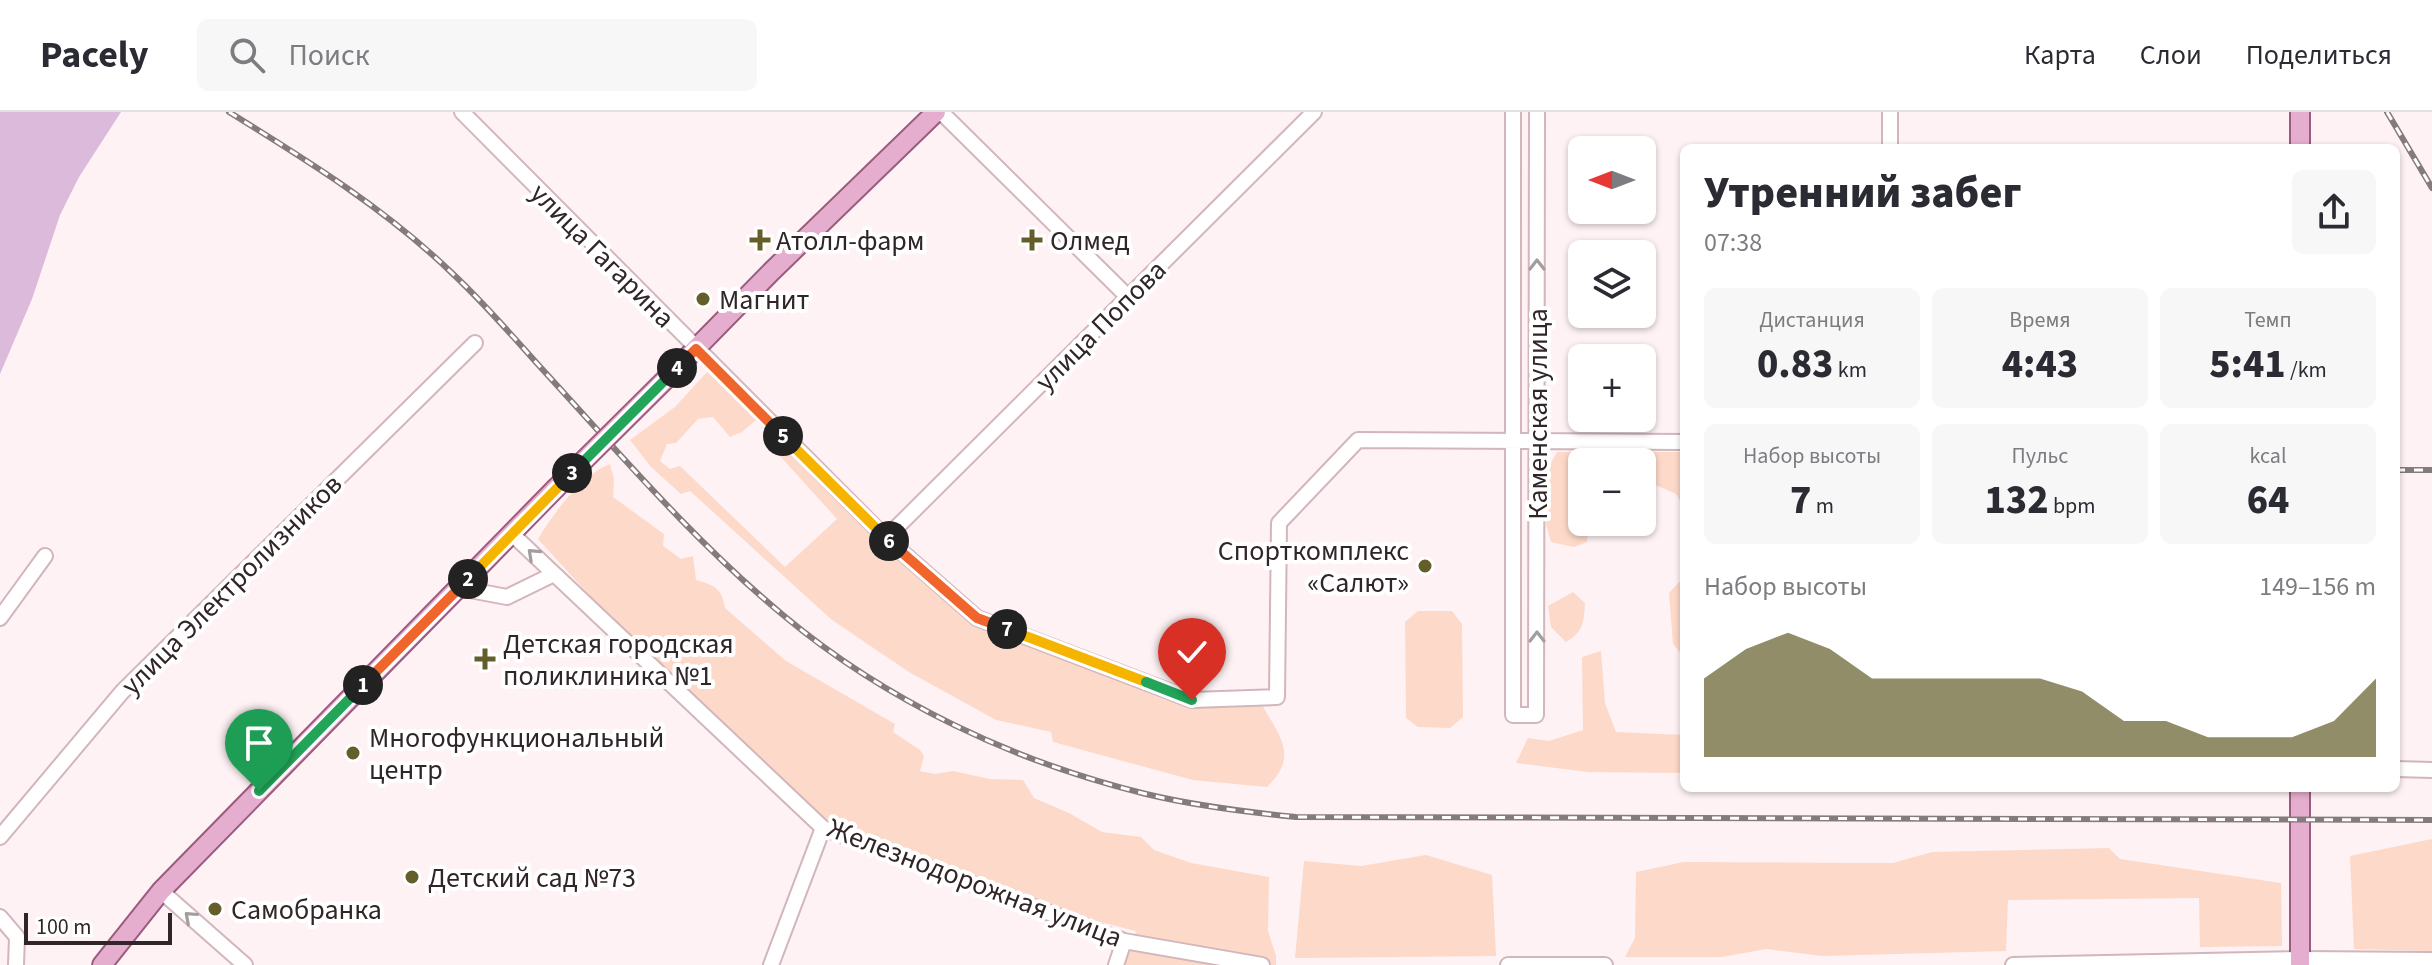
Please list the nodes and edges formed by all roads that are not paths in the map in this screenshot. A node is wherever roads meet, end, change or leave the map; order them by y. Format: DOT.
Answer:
graph roads {
  1 [pos="462,112"];
  2 [pos="938,112"];
  3 [pos="1314,112"];
  4 [pos="1513,112"];
  5 [pos="1537,112"];
  6 [pos="1890,112"];
  7 [pos="2300,112"];
  8 [pos="1890,144"];
  9 [pos="2300,144"];
  10 [pos="1128,297"];
  11 [pos="475,343"];
  12 [pos="696,349"];
  13 [pos="1513,442"];
  14 [pos="1537,442"];
  15 [pos="1680,442"];
  16 [pos="512,534"];
  17 [pos="886,538"];
  18 [pos="45,556"];
  19 [pos="554,574"];
  20 [pos="459,588"];
  21 [pos="0,618"];
  22 [pos="2400,769"];
  23 [pos="2432,770"];
  24 [pos="2300,792"];
  25 [pos="823,828"];
  26 [pos="0,837"];
  27 [pos="161,891"];
  28 [pos="0,917"];
  29 [pos="1124,941"];
  30 [pos="2432,960"];
  31 [pos="2300,962"];
  32 [pos="16,965"];
  33 [pos="102,965"];
  34 [pos="245,965"];
  35 [pos="771,965"];
  36 [pos="1116,965"];
  37 [pos="1262,965"];
  38 [pos="1508,965"];
  39 [pos="1529,965"];
  40 [pos="1605,965"];
  41 [pos="2013,965"];
  1 -- 12 [label="street, улица Гагарина"];
  2 -- 10 [label="street"];
  2 -- 12 [label="main road"];
  3 -- 10 [label="street, улица Попова"];
  4 -- 13 [label="street, Каменская улица"];
  14 -- 5 [label="street, Каменская улица, one-way"];
  6 -- 8 [label="street"];
  7 -- 9 [label="main road"];
  10 -- 17 [label="street, улица Попова"];
  11 -- 26 [label="street, улица Электролизников"];
  12 -- 16 [label="main road, bridge"];
  12 -- 17 [label="street, улица Гагарина"];
  13 -- 14 [label="street, улица Гагарина"];
  13 -- 14 [label="street, Каменская улица, one-way"];
  13 -- 17 [label="street, улица Гагарина"];
  14 -- 15 [label="street, улица Гагарина"];
  19 -- 16 [label="street, Железнодорожная улица, one-way"];
  16 -- 20 [label="main road"];
  18 -- 21 [label="street"];
  19 -- 20 [label="street"];
  19 -- 25 [label="street, Железнодорожная улица"];
  20 -- 27 [label="main road"];
  22 -- 23 [label="street"];
  24 -- 31 [label="main road"];
  25 -- 29 [label="street, Железнодорожная улица"];
  25 -- 35 [label="street"];
  27 -- 33 [label="main road"];
  34 -- 27 [label="street, one-way"];
  28 -- 32 [label="street"];
  29 -- 36 [label="street"];
  29 -- 37 [label="street, Железнодорожная улица"];
  30 -- 31 [label="street"];
  31 -- 41 [label="street"];
  38 -- 39 [label="street"];
  39 -- 40 [label="street"];
}
